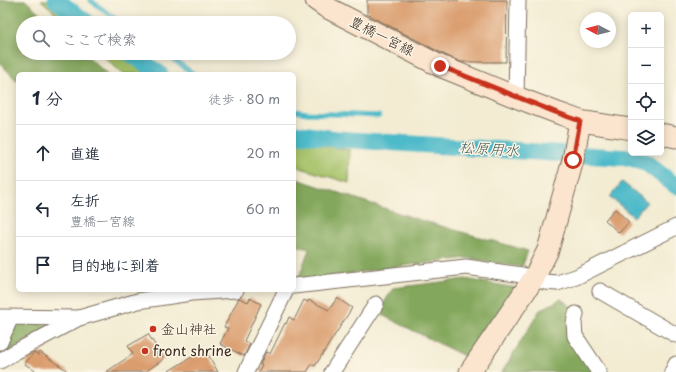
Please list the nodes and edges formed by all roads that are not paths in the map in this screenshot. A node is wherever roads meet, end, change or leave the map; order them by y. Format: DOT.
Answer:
graph roads {
  1 [pos="316,0"];
  2 [pos="518,0"];
  3 [pos="516,97"];
  4 [pos="580,121"];
  5 [pos="628,129"];
  6 [pos="664,135"];
  7 [pos="676,137"];
  8 [pos="676,227"];
  9 [pos="534,278"];
  10 [pos="296,286"];
  11 [pos="600,291"];
  12 [pos="206,292"];
  13 [pos="285,292"];
  14 [pos="376,304"];
  15 [pos="576,314"];
  16 [pos="6,317"];
  17 [pos="79,318"];
  18 [pos="676,335"];
  19 [pos="0,342"];
  20 [pos="0,361"];
  21 [pos="676,364"];
  22 [pos="246,372"];
  23 [pos="332,372"];
  24 [pos="470,372"];
  25 [pos="599,372"];
  26 [pos="672,372"];
  1 -- 3 [label="main road, 豊橋一宮線"];
  2 -- 3 [label="street"];
  3 -- 4 [label="main road, 豊橋一宮線"];
  4 -- 5 [label="main road, 豊橋一宮線"];
  4 -- 9 [label="main road"];
  6 -- 7 [label="main road"];
  8 -- 9 [label="street"];
  9 -- 10 [label="street"];
  9 -- 24 [label="main road"];
  11 -- 18 [label="street"];
  12 -- 17 [label="street"];
  13 -- 22 [label="street"];
  14 -- 23 [label="street"];
  15 -- 25 [label="street"];
  16 -- 17 [label="street"];
  16 -- 19 [label="street"];
  17 -- 20 [label="street"];
  21 -- 26 [label="street"];
}
